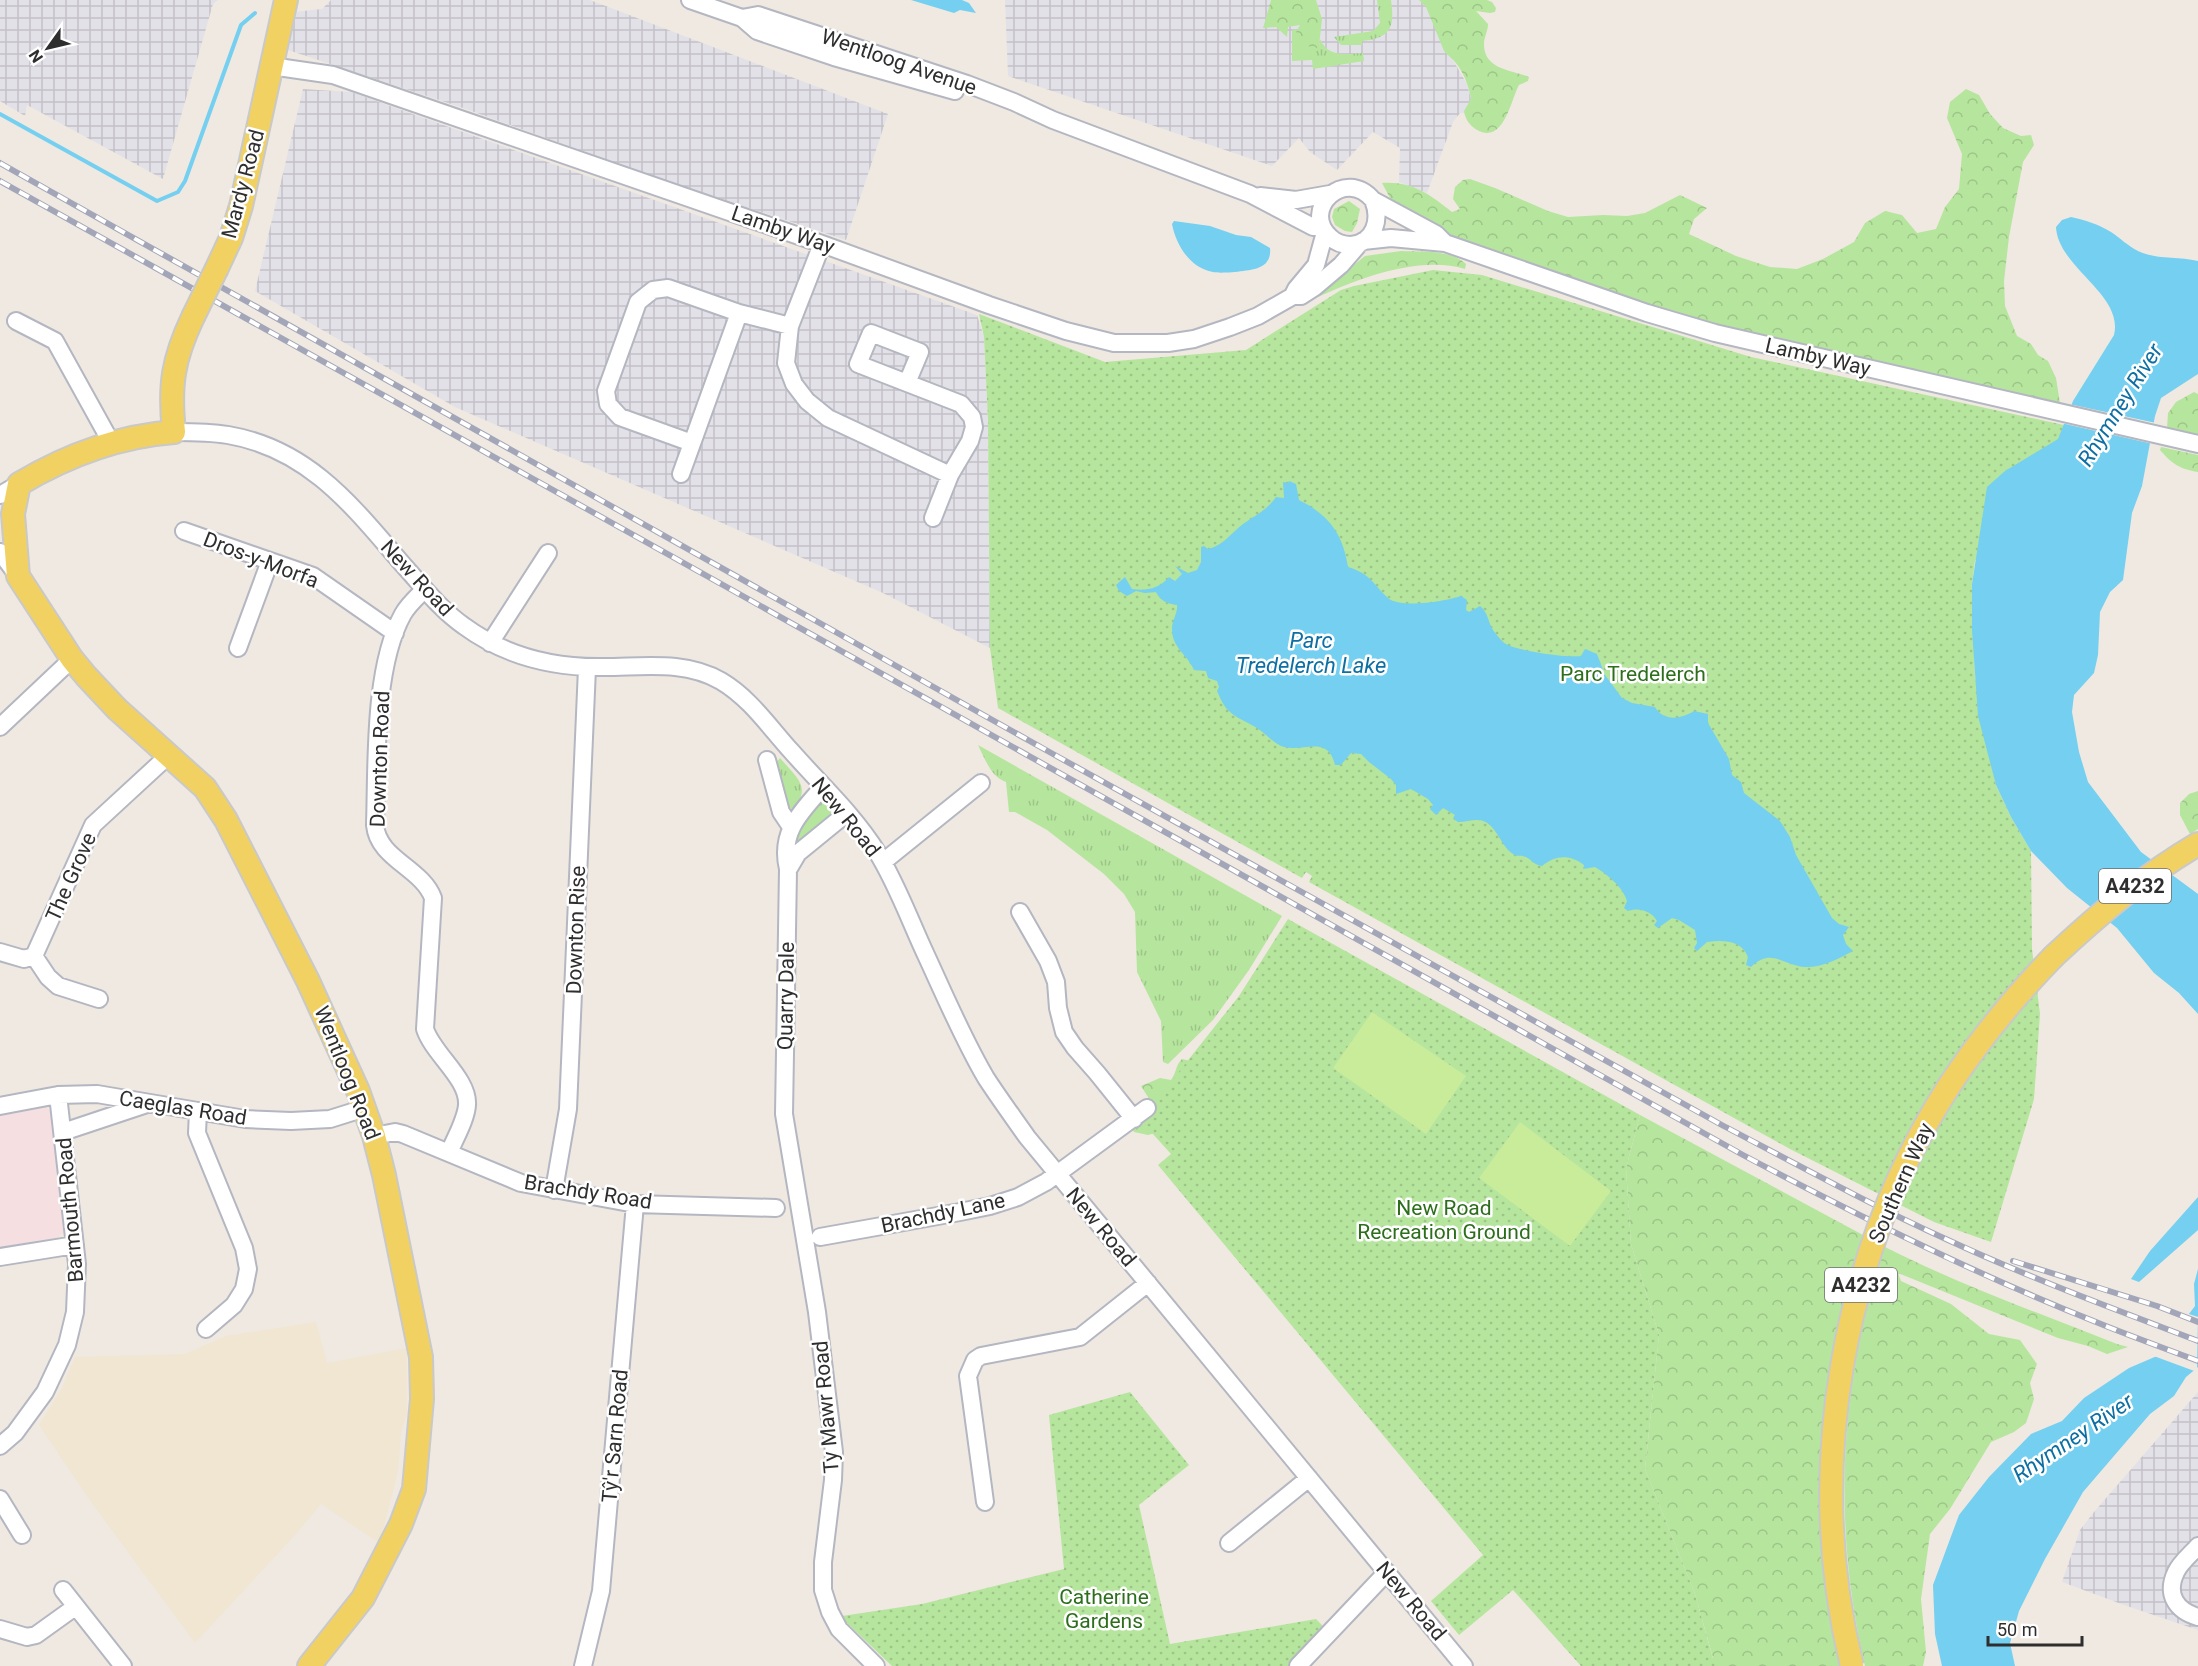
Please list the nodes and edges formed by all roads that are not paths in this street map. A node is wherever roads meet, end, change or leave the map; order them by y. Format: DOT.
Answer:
graph roads {
  1 [pos="286,0"];
  2 [pos="690,0"];
  3 [pos="271,66"];
  4 [pos="1250,194"];
  5 [pos="1330,194"];
  6 [pos="1373,200"];
  7 [pos="1324,230"];
  8 [pos="1362,242"];
  9 [pos="1445,243"];
  10 [pos="822,244"];
  11 [pos="1293,296"];
  12 [pos="739,313"];
  13 [pos="16,321"];
  14 [pos="790,326"];
  15 [pos="907,383"];
  16 [pos="174,432"];
  17 [pos="692,443"];
  18 [pos="112,444"];
  19 [pos="2198,444"];
  20 [pos="681,474"];
  21 [pos="950,475"];
  22 [pos="10,490"];
  23 [pos="933,518"];
  24 [pos="184,531"];
  25 [pos="0,552"];
  26 [pos="548,553"];
  27 [pos="270,561"];
  28 [pos="18,576"];
  29 [pos="424,590"];
  30 [pos="395,633"];
  31 [pos="490,643"];
  32 [pos="238,648"];
  33 [pos="72,659"];
  34 [pos="587,668"];
  35 [pos="0,727"];
  36 [pos="169,755"];
  37 [pos="766,760"];
  38 [pos="981,783"];
  39 [pos="823,787"];
  40 [pos="847,813"];
  41 [pos="791,827"];
  42 [pos="2198,843"];
  43 [pos="883,862"];
  44 [pos="788,870"];
  45 [pos="1020,912"];
  46 [pos="0,952"];
  47 [pos="34,956"];
  48 [pos="99,999"];
  49 [pos="58,1095"];
  50 [pos="151,1103"];
  51 [pos="0,1106"];
  52 [pos="365,1108"];
  53 [pos="1147,1108"];
  54 [pos="198,1111"];
  55 [pos="1134,1119"];
  56 [pos="63,1132"];
  57 [pos="374,1136"];
  58 [pos="449,1153"];
  59 [pos="1057,1174"];
  60 [pos="554,1190"];
  61 [pos="798,1203"];
  62 [pos="635,1204"];
  63 [pos="776,1208"];
  64 [pos="820,1237"];
  65 [pos="75,1245"];
  66 [pos="0,1257"];
  67 [pos="1148,1283"];
  68 [pos="206,1329"];
  69 [pos="0,1446"];
  70 [pos="1309,1478"];
  71 [pos="0,1499"];
  72 [pos="985,1502"];
  73 [pos="22,1535"];
  74 [pos="1229,1543"];
  75 [pos="2198,1546"];
  76 [pos="1387,1572"];
  77 [pos="63,1590"];
  78 [pos="75,1607"];
  79 [pos="2198,1617"];
  80 [pos="0,1629"];
  81 [pos="123,1666"];
  82 [pos="309,1666"];
  83 [pos="583,1666"];
  84 [pos="876,1666"];
  85 [pos="1298,1666"];
  86 [pos="1464,1666"];
  87 [pos="1852,1666"];
  1 -- 3 [label="main road, Mardy Road"];
  2 -- 4 [label="street, Wentloog Avenue"];
  3 -- 10 [label="street, Lamby Way"];
  3 -- 16 [label="main road, Mardy Road, bridge"];
  4 -- 5 [label="street, Wentloog Avenue"];
  4 -- 7 [label="street, Wentloog Avenue"];
  5 -- 6 [label="street"];
  5 -- 7 [label="street"];
  6 -- 8 [label="street"];
  6 -- 9 [label="street, Lamby Way"];
  7 -- 8 [label="street"];
  7 -- 11 [label="street, Lamby Way"];
  8 -- 9 [label="street, Lamby Way"];
  8 -- 11 [label="street, Lamby Way"];
  9 -- 19 [label="street, Lamby Way"];
  10 -- 11 [label="street, Lamby Way"];
  10 -- 14 [label="street"];
  12 -- 14 [label="street"];
  12 -- 17 [label="street"];
  12 -- 17 [label="street"];
  13 -- 18 [label="street"];
  14 -- 21 [label="street"];
  15 -- 21 [label="street"];
  16 -- 18 [label="main road, New Road"];
  16 -- 29 [label="street, New Road"];
  17 -- 20 [label="street"];
  18 -- 22 [label="main road, New Road"];
  21 -- 23 [label="street"];
  22 -- 28 [label="main road, New Road"];
  24 -- 27 [label="street, Dros-y-Morfa"];
  25 -- 28 [label="street, Wentloog Road"];
  26 -- 31 [label="street"];
  27 -- 30 [label="street, Dros-y-Morfa"];
  27 -- 32 [label="street"];
  28 -- 33 [label="main road, Wentloog Road"];
  29 -- 30 [label="street, Downton Road"];
  29 -- 31 [label="street, New Road"];
  30 -- 58 [label="street, Downton Road"];
  31 -- 34 [label="street, New Road"];
  33 -- 35 [label="street"];
  33 -- 36 [label="main road, Wentloog Road"];
  34 -- 39 [label="street, New Road"];
  34 -- 60 [label="street, Downton Rise"];
  36 -- 47 [label="street, The Grove"];
  36 -- 52 [label="main road, Wentloog Road"];
  37 -- 41 [label="street"];
  38 -- 43 [label="street"];
  39 -- 40 [label="street, New Road"];
  39 -- 41 [label="street"];
  40 -- 43 [label="street, New Road"];
  40 -- 44 [label="street"];
  41 -- 44 [label="street, Quarry Dale"];
  42 -- 87 [label="main road, Southern Way / A4232, bridge"];
  43 -- 59 [label="street, New Road"];
  44 -- 61 [label="street, Quarry Dale"];
  45 -- 55 [label="street"];
  46 -- 47 [label="street"];
  47 -- 48 [label="street"];
  49 -- 50 [label="street, Caeglas Road"];
  49 -- 51 [label="street, Caeglas Road"];
  49 -- 56 [label="street, Barmouth Road"];
  50 -- 54 [label="street, Caeglas Road"];
  50 -- 56 [label="street"];
  52 -- 54 [label="street, Caeglas Road"];
  52 -- 57 [label="main road, Wentloog Road"];
  53 -- 55 [label="street, Brachdy Lane"];
  54 -- 68 [label="street"];
  55 -- 59 [label="street, Brachdy Lane"];
  56 -- 65 [label="street, Barmouth Road"];
  57 -- 58 [label="street, Brachdy Road"];
  57 -- 82 [label="main road, Wentloog Road"];
  58 -- 60 [label="street, Brachdy Road"];
  59 -- 64 [label="street, Brachdy Lane"];
  59 -- 67 [label="street, New Road"];
  60 -- 62 [label="street, Brachdy Road"];
  61 -- 84 [label="street, Ty Mawr Road"];
  62 -- 63 [label="street, Brachdy Road"];
  62 -- 83 [label="street, Tŷ'r Sarn Road"];
  65 -- 66 [label="street"];
  65 -- 69 [label="street, Barmouth Road"];
  67 -- 70 [label="street, New Road"];
  67 -- 72 [label="street"];
  70 -- 74 [label="street"];
  70 -- 76 [label="street, New Road"];
  71 -- 73 [label="street"];
  75 -- 79 [label="street"];
  76 -- 85 [label="street"];
  76 -- 86 [label="street, New Road"];
  77 -- 78 [label="street"];
  78 -- 80 [label="street"];
  78 -- 81 [label="street"];
}
